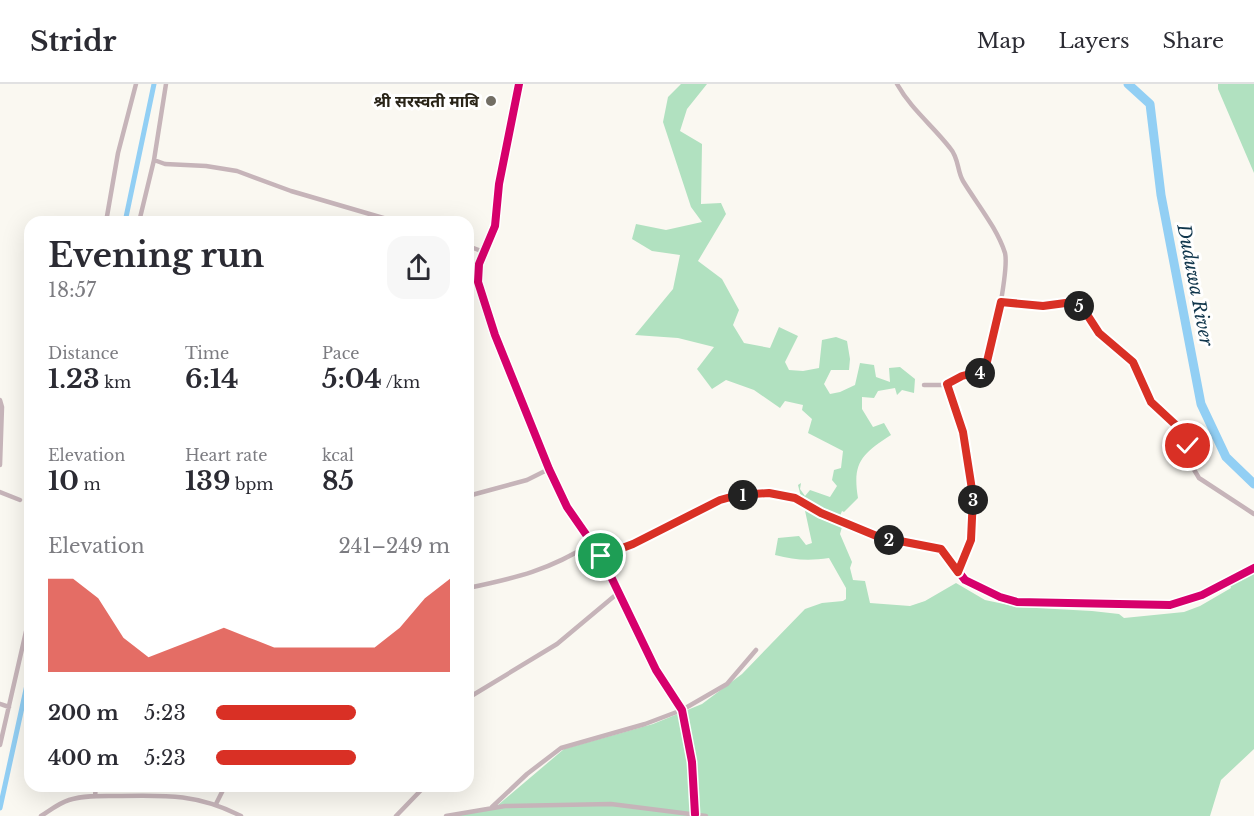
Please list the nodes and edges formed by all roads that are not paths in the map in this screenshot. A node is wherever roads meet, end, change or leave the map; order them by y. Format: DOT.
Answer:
graph roads {
  1 [pos="136,84"];
  2 [pos="166,84"];
  3 [pos="519,84"];
  4 [pos="897,84"];
  5 [pos="154,160"];
  6 [pos="107,216"];
  7 [pos="140,216"];
  8 [pos="376,216"];
  9 [pos="474,248"];
  10 [pos="484,252"];
  11 [pos="1001,302"];
  12 [pos="924,384"];
  13 [pos="947,384"];
  14 [pos="0,400"];
  15 [pos="0,465"];
  16 [pos="549,469"];
  17 [pos="0,492"];
  18 [pos="474,494"];
  19 [pos="20,500"];
  20 [pos="1254,514"];
  21 [pos="592,543"];
  22 [pos="601,556"];
  23 [pos="1254,568"];
  24 [pos="958,572"];
  25 [pos="474,587"];
  26 [pos="618,593"];
  27 [pos="24,640"];
  28 [pos="756,650"];
  29 [pos="474,694"];
  30 [pos="0,704"];
  31 [pos="9,706"];
  32 [pos="682,710"];
  33 [pos="1,738"];
  34 [pos="0,745"];
  35 [pos="95,792"];
  36 [pos="222,792"];
  37 [pos="419,792"];
  38 [pos="95,796"];
  39 [pos="216,804"];
  40 [pos="492,807"];
  41 [pos="694,814"];
  42 [pos="41,816"];
  43 [pos="241,816"];
  44 [pos="396,816"];
  45 [pos="447,816"];
  46 [pos="706,816"];
  1 -- 6 [label="street"];
  2 -- 5 [label="street"];
  3 -- 10 [label="street"];
  4 -- 11 [label="street"];
  5 -- 7 [label="street"];
  5 -- 8 [label="street"];
  9 -- 10 [label="street"];
  10 -- 16 [label="street"];
  11 -- 13 [label="street"];
  11 -- 20 [label="street"];
  12 -- 13 [label="street"];
  13 -- 24 [label="street"];
  14 -- 15 [label="street"];
  16 -- 18 [label="street"];
  16 -- 21 [label="street"];
  17 -- 19 [label="street"];
  21 -- 22 [label="street"];
  21 -- 25 [label="street"];
  22 -- 24 [label="street"];
  22 -- 26 [label="street"];
  23 -- 24 [label="street"];
  26 -- 29 [label="street"];
  26 -- 32 [label="street"];
  27 -- 31 [label="street"];
  28 -- 32 [label="street"];
  30 -- 31 [label="street"];
  31 -- 33 [label="street"];
  32 -- 40 [label="street"];
  32 -- 41 [label="street"];
  33 -- 34 [label="street"];
  35 -- 38 [label="street"];
  36 -- 39 [label="street"];
  37 -- 44 [label="street"];
  38 -- 39 [label="street"];
  38 -- 42 [label="street"];
  39 -- 43 [label="street"];
  40 -- 41 [label="street"];
  40 -- 45 [label="street"];
  41 -- 46 [label="street"];
}
